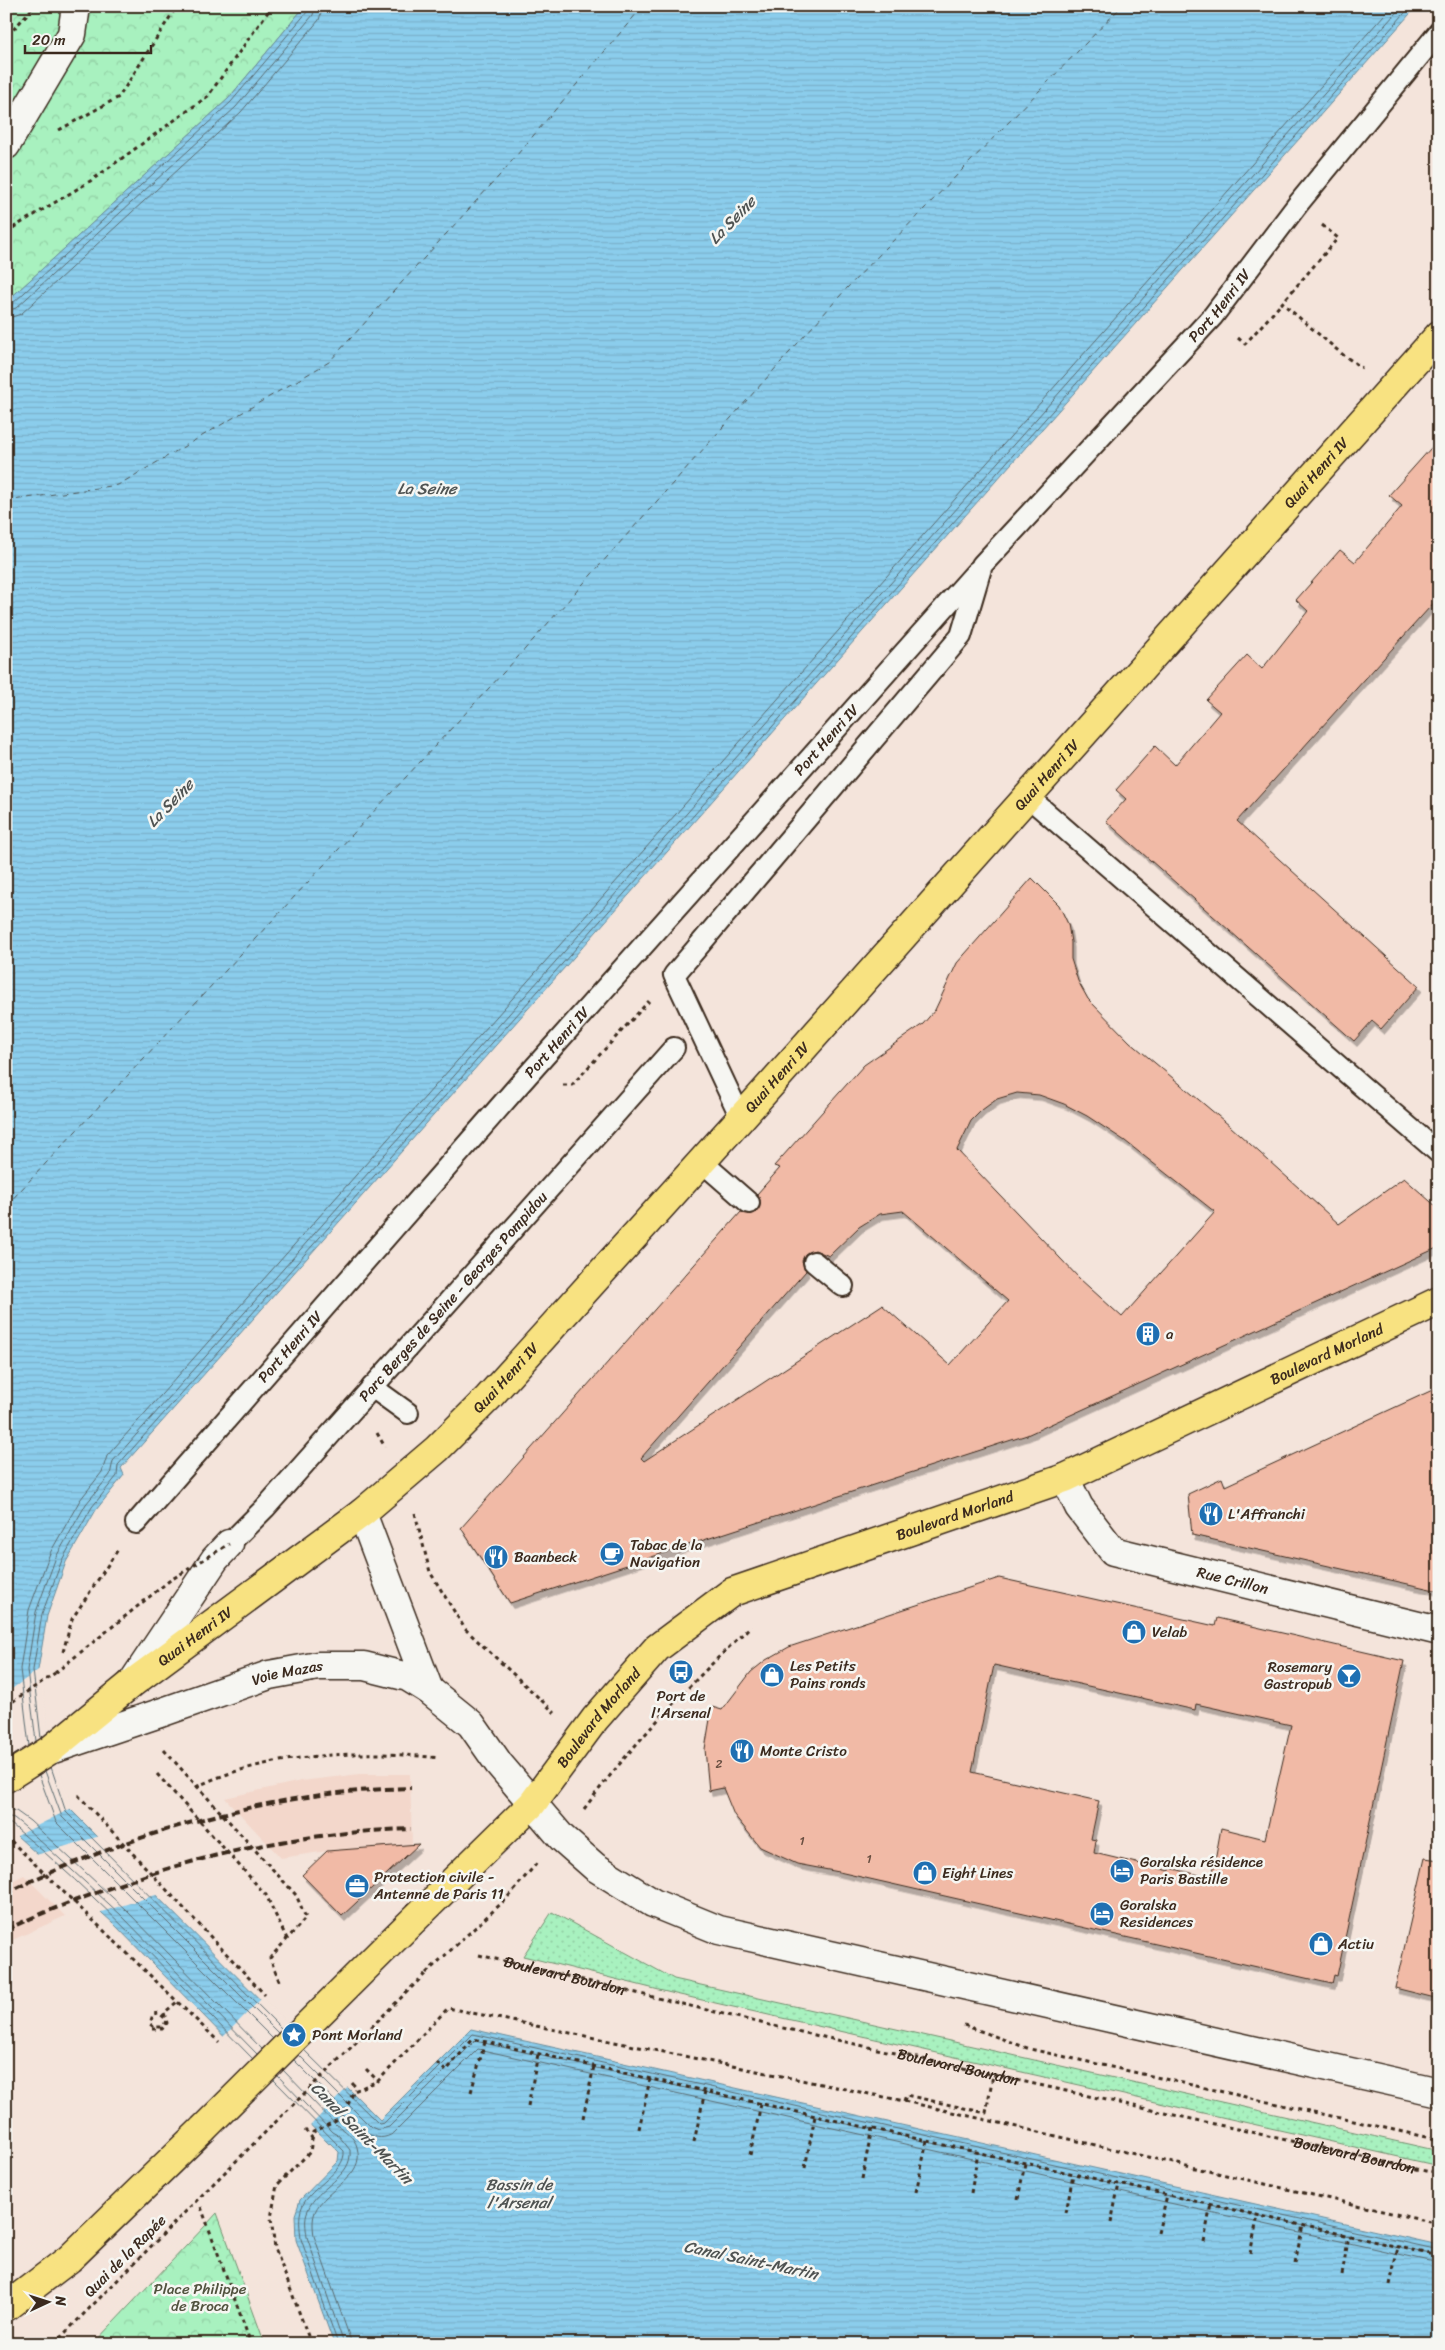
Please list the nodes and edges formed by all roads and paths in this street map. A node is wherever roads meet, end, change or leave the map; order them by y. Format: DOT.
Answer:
graph roads {
  1 [pos="34,6"];
  2 [pos="76,6"];
  3 [pos="177,6"];
  4 [pos="272,6"];
  5 [pos="6,32"];
  6 [pos="1439,32"];
  7 [pos="58,131"];
  8 [pos="6,145"];
  9 [pos="6,232"];
  10 [pos="1338,238"];
  11 [pos="1282,303"];
  12 [pos="1439,335"];
  13 [pos="1248,339"];
  14 [pos="1365,369"];
  15 [pos="982,566"];
  16 [pos="1027,796"];
  17 [pos="640,1011"];
  18 [pos="674,1048"];
  19 [pos="572,1085"];
  20 [pos="741,1118"];
  21 [pos="1439,1154"];
  22 [pos="702,1162"];
  23 [pos="749,1203"];
  24 [pos="814,1262"];
  25 [pos="843,1286"];
  26 [pos="1439,1301"];
  27 [pos="372,1387"];
  28 [pos="408,1413"];
  29 [pos="1065,1478"];
  30 [pos="415,1512"];
  31 [pos="362,1513"];
  32 [pos="136,1523"];
  33 [pos="229,1544"];
  34 [pos="757,1620"];
  35 [pos="1439,1631"];
  36 [pos="63,1652"];
  37 [pos="131,1684"];
  38 [pos="429,1690"];
  39 [pos="6,1706"];
  40 [pos="556,1714"];
  41 [pos="50,1750"];
  42 [pos="170,1757"];
  43 [pos="439,1758"];
  44 [pos="611,1764"];
  45 [pos="615,1768"];
  46 [pos="157,1774"];
  47 [pos="6,1778"];
  48 [pos="196,1787"];
  49 [pos="78,1795"];
  50 [pos="532,1804"];
  51 [pos="584,1809"];
  52 [pos="11,1841"];
  53 [pos="538,1863"];
  54 [pos="287,1939"];
  55 [pos="479,1955"];
  56 [pos="278,1981"];
  57 [pos="265,1995"];
  58 [pos="178,2001"];
  59 [pos="152,2028"];
  60 [pos="219,2042"];
  61 [pos="485,2042"];
  62 [pos="538,2054"];
  63 [pos="437,2063"];
  64 [pos="594,2066"];
  65 [pos="366,2069"];
  66 [pos="993,2075"];
  67 [pos="650,2079"];
  68 [pos="378,2081"];
  69 [pos="352,2083"];
  70 [pos="356,2090"];
  71 [pos="705,2091"];
  72 [pos="471,2092"];
  73 [pos="1439,2092"];
  74 [pos="904,2102"];
  75 [pos="761,2104"];
  76 [pos="528,2106"];
  77 [pos="815,2116"];
  78 [pos="583,2118"];
  79 [pos="872,2128"];
  80 [pos="640,2129"];
  81 [pos="305,2130"];
  82 [pos="313,2139"];
  83 [pos="927,2141"];
  84 [pos="694,2142"];
  85 [pos="978,2152"];
  86 [pos="750,2155"];
  87 [pos="1025,2163"];
  88 [pos="805,2168"];
  89 [pos="1073,2174"];
  90 [pos="1439,2174"];
  91 [pos="862,2178"];
  92 [pos="1119,2184"];
  93 [pos="916,2192"];
  94 [pos="970,2193"];
  95 [pos="1167,2194"];
  96 [pos="1018,2199"];
  97 [pos="1211,2204"];
  98 [pos="201,2207"];
  99 [pos="1066,2213"];
  100 [pos="1258,2215"];
  101 [pos="1111,2223"];
  102 [pos="1439,2224"];
  103 [pos="1303,2225"];
  104 [pos="1158,2234"];
  105 [pos="1349,2236"];
  106 [pos="1204,2242"];
  107 [pos="1398,2246"];
  108 [pos="1250,2254"];
  109 [pos="1439,2256"];
  110 [pos="1295,2263"];
  111 [pos="1342,2275"];
  112 [pos="1439,2278"];
  113 [pos="1390,2285"];
  114 [pos="1436,2289"];
  115 [pos="6,2307"];
  116 [pos="54,2344"];
  117 [pos="251,2344"];
  118 [pos="311,2344"];
  1 -- 5 [label="path"];
  2 -- 8 [label="main road"];
  3 -- 7 [label="path"];
  4 -- 9 [label="path"];
  6 -- 15 [label="lane, Port Henri IV"];
  10 -- 11 [label="path"];
  11 -- 13 [label="path"];
  11 -- 14 [label="path"];
  12 -- 16 [label="main road, Quai Henri IV"];
  15 -- 20 [label="lane, Port Henri IV"];
  15 -- 32 [label="lane, Port Henri IV"];
  16 -- 20 [label="main road, Quai Henri IV"];
  16 -- 21 [label="lane"];
  17 -- 19 [label="path"];
  18 -- 27 [label="lane, Parc Berges de Seine - Georges Pompidou"];
  20 -- 22 [label="main road, Quai Henri IV"];
  22 -- 23 [label="lane"];
  22 -- 31 [label="main road, Quai Henri IV"];
  24 -- 25 [label="lane"];
  26 -- 29 [label="main road, Boulevard Morland"];
  27 -- 28 [label="lane"];
  27 -- 33 [label="lane, Parc Berges de Seine - Georges Pompidou"];
  29 -- 35 [label="main road, Rue Crillon"];
  29 -- 50 [label="main road, Boulevard Morland"];
  30 -- 40 [label="path"];
  31 -- 37 [label="main road, Quai Henri IV"];
  31 -- 38 [label="main road"];
  32 -- 36 [label="path"];
  33 -- 37 [label="main road"];
  33 -- 39 [label="path, bridge"];
  34 -- 45 [label="path"];
  37 -- 41 [label="main road, Quai Henri IV, bridge"];
  38 -- 41 [label="main road, Voie Mazas, bridge"];
  38 -- 50 [label="main road, Voie Mazas"];
  41 -- 47 [label="main road, Voie Mazas"];
  42 -- 48 [label="path"];
  43 -- 48 [label="path"];
  44 -- 45 [label="path"];
  45 -- 51 [label="path"];
  46 -- 54 [label="path"];
  48 -- 54 [label="path"];
  49 -- 57 [label="path"];
  50 -- 73 [label="main road"];
  50 -- 115 [label="main road, bridge"];
  52 -- 58 [label="path"];
  53 -- 116 [label="path, Quai de la Rapée, bridge"];
  54 -- 56 [label="path"];
  55 -- 66 [label="path, Boulevard Bourdon"];
  58 -- 59 [label="path"];
  58 -- 60 [label="path"];
  61 -- 62 [label="path"];
  61 -- 63 [label="path"];
  61 -- 72 [label="path"];
  62 -- 64 [label="path"];
  62 -- 76 [label="path"];
  64 -- 67 [label="path"];
  64 -- 78 [label="path"];
  65 -- 68 [label="path"];
  66 -- 74 [label="path"];
  66 -- 90 [label="path, Boulevard Bourdon"];
  67 -- 71 [label="path"];
  67 -- 80 [label="path"];
  68 -- 70 [label="path"];
  68 -- 74 [label="path"];
  69 -- 70 [label="path"];
  70 -- 82 [label="path"];
  71 -- 75 [label="path"];
  71 -- 84 [label="path"];
  74 -- 102 [label="path"];
  75 -- 77 [label="path"];
  75 -- 86 [label="path"];
  77 -- 79 [label="path"];
  77 -- 88 [label="path"];
  79 -- 83 [label="path"];
  79 -- 91 [label="path"];
  81 -- 82 [label="path"];
  82 -- 118 [label="path"];
  83 -- 85 [label="path"];
  83 -- 93 [label="path"];
  85 -- 87 [label="path"];
  85 -- 94 [label="path"];
  87 -- 89 [label="path"];
  87 -- 96 [label="path"];
  89 -- 92 [label="path"];
  89 -- 99 [label="path"];
  92 -- 95 [label="path"];
  92 -- 101 [label="path"];
  95 -- 97 [label="path"];
  95 -- 104 [label="path"];
  97 -- 100 [label="path"];
  97 -- 106 [label="path"];
  98 -- 117 [label="path"];
  100 -- 103 [label="path"];
  100 -- 108 [label="path"];
  103 -- 105 [label="path"];
  103 -- 110 [label="path"];
  105 -- 107 [label="path"];
  105 -- 111 [label="path"];
  107 -- 109 [label="path"];
  107 -- 113 [label="path"];
  112 -- 114 [label="path"];
}
